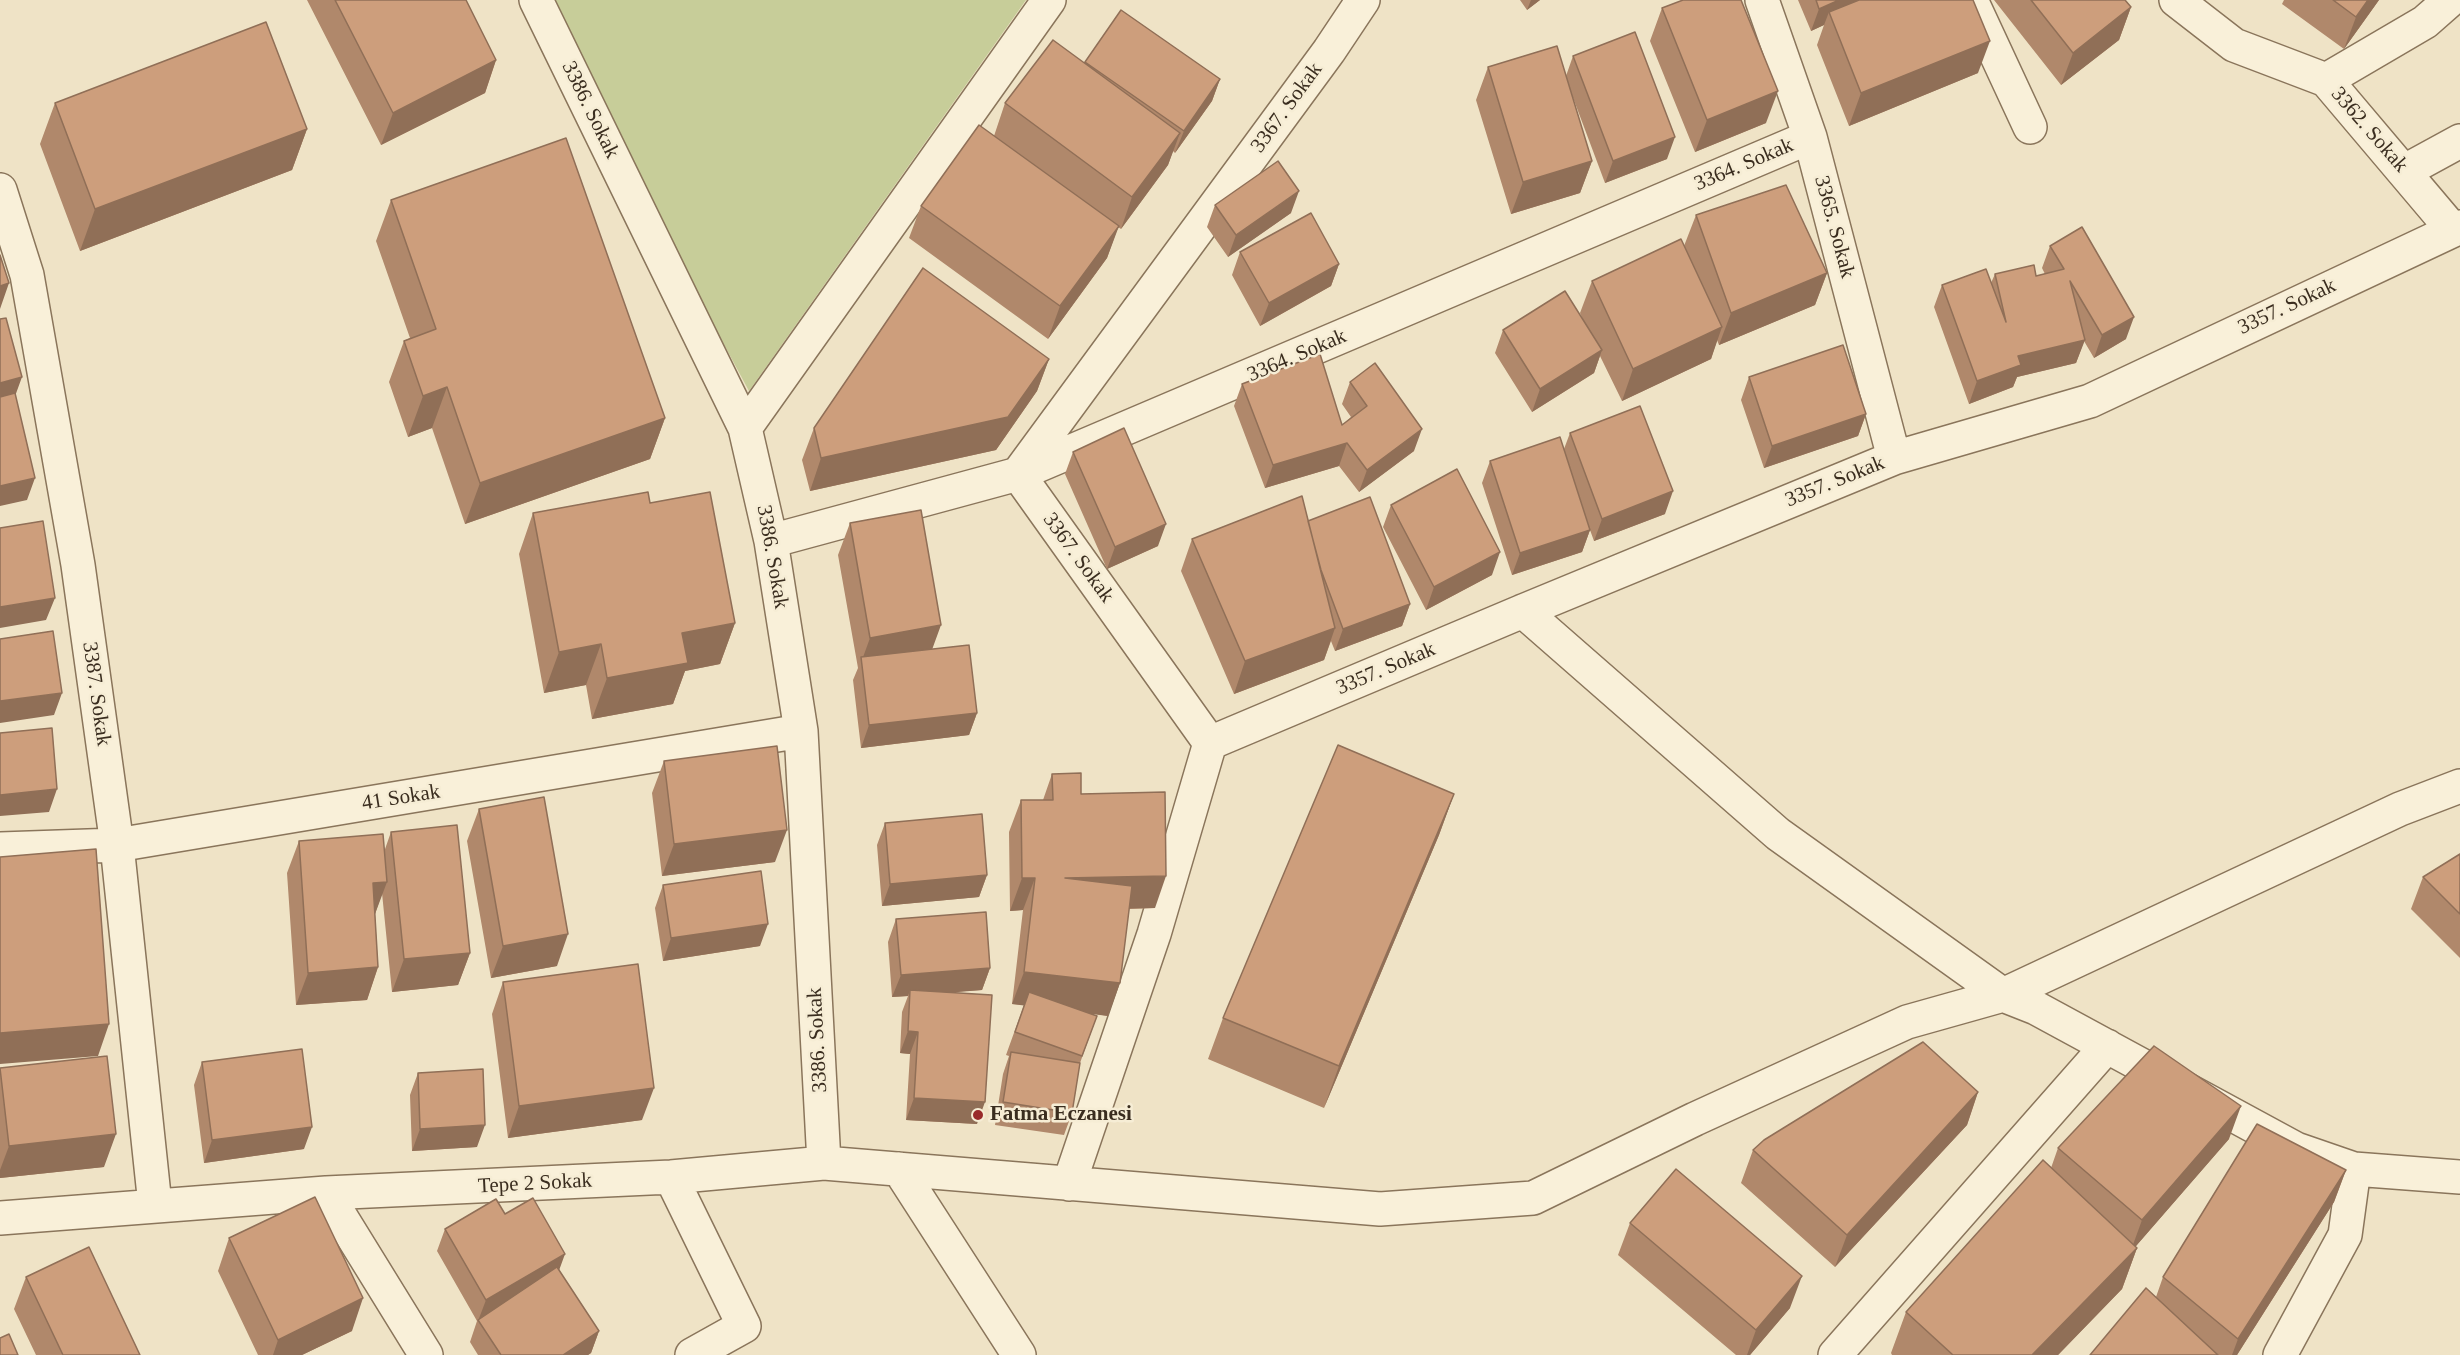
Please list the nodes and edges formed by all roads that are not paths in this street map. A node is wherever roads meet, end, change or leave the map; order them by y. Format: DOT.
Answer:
graph roads {
  1 [pos="536,0"];
  2 [pos="1049,0"];
  3 [pos="1363,0"];
  4 [pos="1762,0"];
  5 [pos="1971,0"];
  6 [pos="2176,0"];
  7 [pos="2450,0"];
  8 [pos="2326,80"];
  9 [pos="2031,127"];
  10 [pos="1810,137"];
  11 [pos="2460,141"];
  12 [pos="2405,171"];
  13 [pos="0,190"];
  14 [pos="2456,228"];
  15 [pos="746,428"];
  16 [pos="1894,458"];
  17 [pos="1018,474"];
  18 [pos="771,541"];
  19 [pos="1523,611"];
  20 [pos="801,731"];
  21 [pos="1210,743"];
  22 [pos="2460,786"];
  23 [pos="117,845"];
  24 [pos="0,849"];
  25 [pos="2003,995"];
  26 [pos="2107,1046"];
  27 [pos="824,1163"];
  28 [pos="2354,1169"];
  29 [pos="899,1170"];
  30 [pos="671,1177"];
  31 [pos="2460,1177"];
  32 [pos="1069,1184"];
  33 [pos="326,1193"];
  34 [pos="155,1205"];
  35 [pos="0,1218"];
  36 [pos="426,1355"];
  37 [pos="692,1355"];
  38 [pos="1019,1355"];
  39 [pos="1836,1355"];
  40 [pos="2280,1355"];
  1 -- 15 [label="street, 3386. Sokak"];
  2 -- 15 [label="street"];
  3 -- 17 [label="street, 3367. Sokak"];
  4 -- 10 [label="street, 3365. Sokak"];
  5 -- 9 [label="street"];
  6 -- 8 [label="street, 3362. Sokak"];
  7 -- 8 [label="street"];
  8 -- 12 [label="street, 3362. Sokak"];
  10 -- 16 [label="street, 3365. Sokak"];
  10 -- 17 [label="street, 3364. Sokak"];
  11 -- 12 [label="street"];
  12 -- 14 [label="street, 3362. Sokak"];
  13 -- 23 [label="street, 3387. Sokak"];
  14 -- 16 [label="street, 3357. Sokak"];
  15 -- 18 [label="street, 3386. Sokak"];
  16 -- 19 [label="street, 3357. Sokak"];
  17 -- 18 [label="street, 3364. Sokak"];
  17 -- 21 [label="street, 3367. Sokak"];
  18 -- 20 [label="street, 3386. Sokak"];
  19 -- 21 [label="street, 3357. Sokak"];
  19 -- 25 [label="street"];
  20 -- 23 [label="street, 41 Sokak"];
  20 -- 27 [label="street, 3386. Sokak"];
  21 -- 32 [label="street"];
  22 -- 25 [label="street, Tepe 2 Sokak"];
  23 -- 24 [label="street, 41 Sokak"];
  23 -- 34 [label="street, 3387. Sokak"];
  25 -- 26 [label="street"];
  25 -- 32 [label="street, Tepe 2 Sokak"];
  26 -- 28 [label="street"];
  26 -- 39 [label="street"];
  27 -- 29 [label="street, Tepe 2 Sokak"];
  27 -- 30 [label="street, Tepe 2 Sokak"];
  28 -- 31 [label="street"];
  28 -- 40 [label="street"];
  29 -- 32 [label="street, Tepe 2 Sokak"];
  29 -- 38 [label="street"];
  30 -- 33 [label="street, Tepe 2 Sokak"];
  30 -- 37 [label="street"];
  33 -- 34 [label="street, Tepe 2 Sokak"];
  33 -- 36 [label="street"];
  34 -- 35 [label="street, Tepe 2 Sokak"];
}
